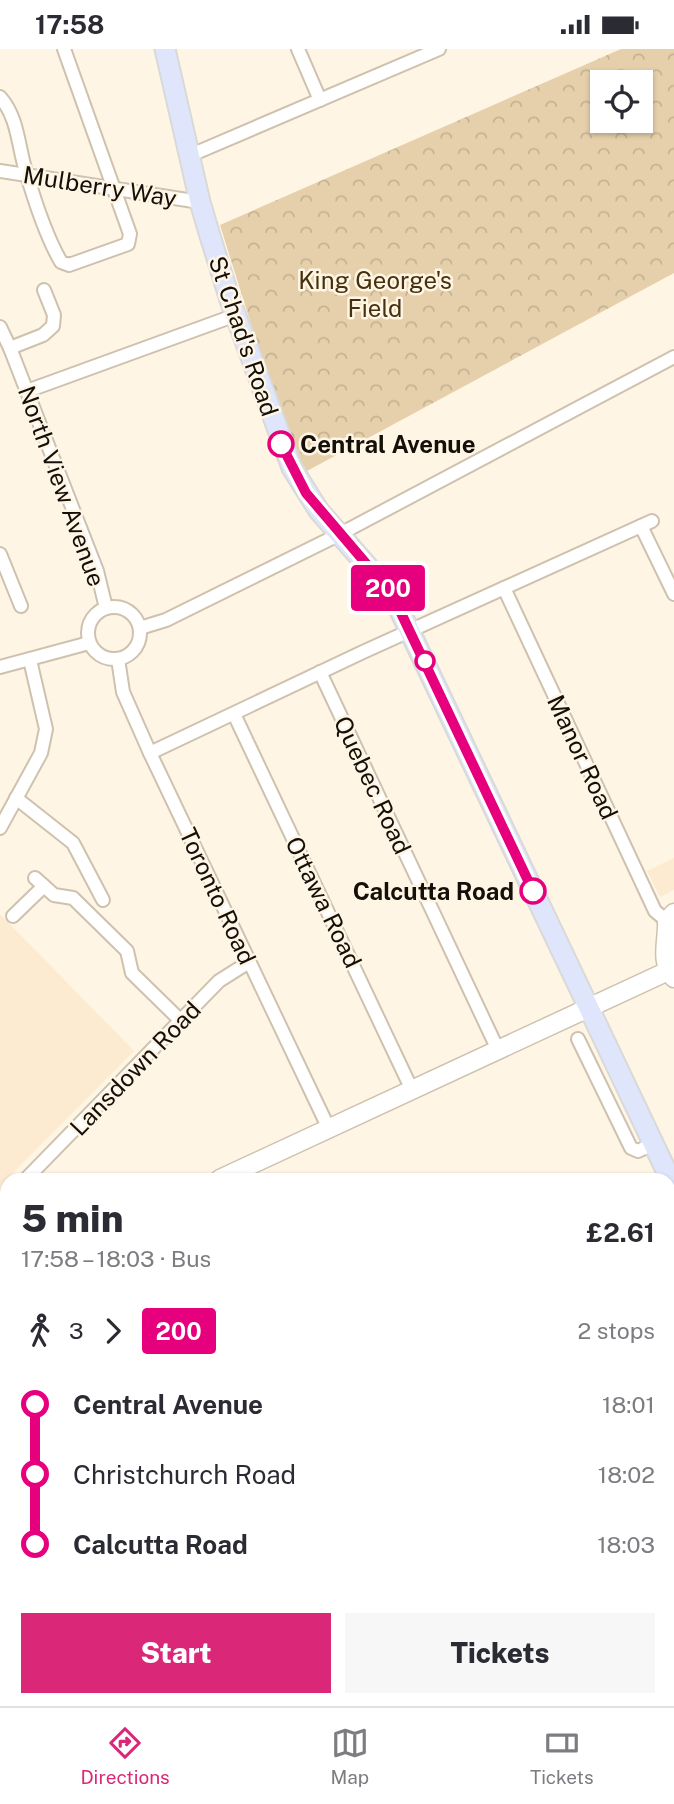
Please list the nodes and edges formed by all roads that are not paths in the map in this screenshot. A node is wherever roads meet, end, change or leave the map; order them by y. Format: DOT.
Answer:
graph roads {
  1 [pos="64,49"];
  2 [pos="165,49"];
  3 [pos="299,49"];
  4 [pos="439,49"];
  5 [pos="0,97"];
  6 [pos="320,100"];
  7 [pos="191,155"];
  8 [pos="0,171"];
  9 [pos="26,174"];
  10 [pos="114,190"];
  11 [pos="200,202"];
  12 [pos="44,290"];
  13 [pos="236,315"];
  14 [pos="0,327"];
  15 [pos="10,348"];
  16 [pos="674,356"];
  17 [pos="27,391"];
  18 [pos="340,534"];
  19 [pos="0,554"];
  20 [pos="504,588"];
  21 [pos="674,594"];
  22 [pos="21,606"];
  23 [pos="106,608"];
  24 [pos="139,628"];
  25 [pos="411,631"];
  26 [pos="89,643"];
  27 [pos="118,659"];
  28 [pos="30,660"];
  29 [pos="0,667"];
  30 [pos="320,672"];
  31 [pos="234,714"];
  32 [pos="150,753"];
  33 [pos="16,798"];
  34 [pos="0,828"];
  35 [pos="103,900"];
  36 [pos="13,916"];
  37 [pos="670,917"];
  38 [pos="249,962"];
  39 [pos="671,974"];
  40 [pos="589,1008"];
  41 [pos="181,1021"];
  42 [pos="578,1039"];
  43 [pos="498,1050"];
  44 [pos="412,1090"];
  45 [pos="330,1129"];
  46 [pos="653,1144"];
  47 [pos="32,1173"];
  48 [pos="237,1173"];
  49 [pos="667,1173"];
  1 -- 10 [label="street"];
  2 -- 7 [label="main road, St Chad's Road"];
  3 -- 6 [label="street"];
  4 -- 6 [label="street"];
  5 -- 9 [label="street"];
  6 -- 7 [label="street"];
  7 -- 11 [label="main road, St Chad's Road"];
  8 -- 9 [label="street, Mulberry Way"];
  9 -- 10 [label="street, Mulberry Way"];
  9 -- 10 [label="street"];
  10 -- 11 [label="street, Mulberry Way"];
  11 -- 13 [label="main road, St Chad's Road"];
  12 -- 15 [label="street"];
  13 -- 17 [label="street"];
  13 -- 18 [label="main road, St Chad's Road"];
  14 -- 15 [label="street, North View Avenue"];
  15 -- 17 [label="street, North View Avenue"];
  16 -- 18 [label="street"];
  17 -- 23 [label="street, North View Avenue"];
  18 -- 24 [label="street"];
  18 -- 25 [label="main road, St Chad's Road"];
  19 -- 22 [label="street"];
  20 -- 21 [label="street"];
  20 -- 25 [label="street"];
  20 -- 37 [label="street, Manor Road"];
  23 -- 24 [label="street"];
  23 -- 26 [label="street"];
  24 -- 27 [label="street"];
  25 -- 30 [label="street"];
  25 -- 40 [label="main road, St Chad's Road"];
  26 -- 27 [label="street"];
  26 -- 28 [label="street"];
  27 -- 32 [label="street, Toronto Road"];
  28 -- 29 [label="street"];
  28 -- 33 [label="street"];
  30 -- 31 [label="street"];
  30 -- 43 [label="street, Quebec Road"];
  31 -- 32 [label="street"];
  31 -- 44 [label="street, Ottawa Road"];
  32 -- 38 [label="street, Toronto Road"];
  33 -- 34 [label="street"];
  33 -- 35 [label="street"];
  36 -- 41 [label="street"];
  37 -- 39 [label="street"];
  38 -- 41 [label="street, Lansdown Road"];
  38 -- 45 [label="street, Toronto Road"];
  39 -- 40 [label="street"];
  40 -- 43 [label="street"];
  40 -- 46 [label="main road, St Chad's Road"];
  41 -- 47 [label="street, Lansdown Road"];
  42 -- 46 [label="street"];
  43 -- 44 [label="street"];
  44 -- 45 [label="street"];
  45 -- 48 [label="street"];
  46 -- 49 [label="main road, St Chad's Road"];
}
